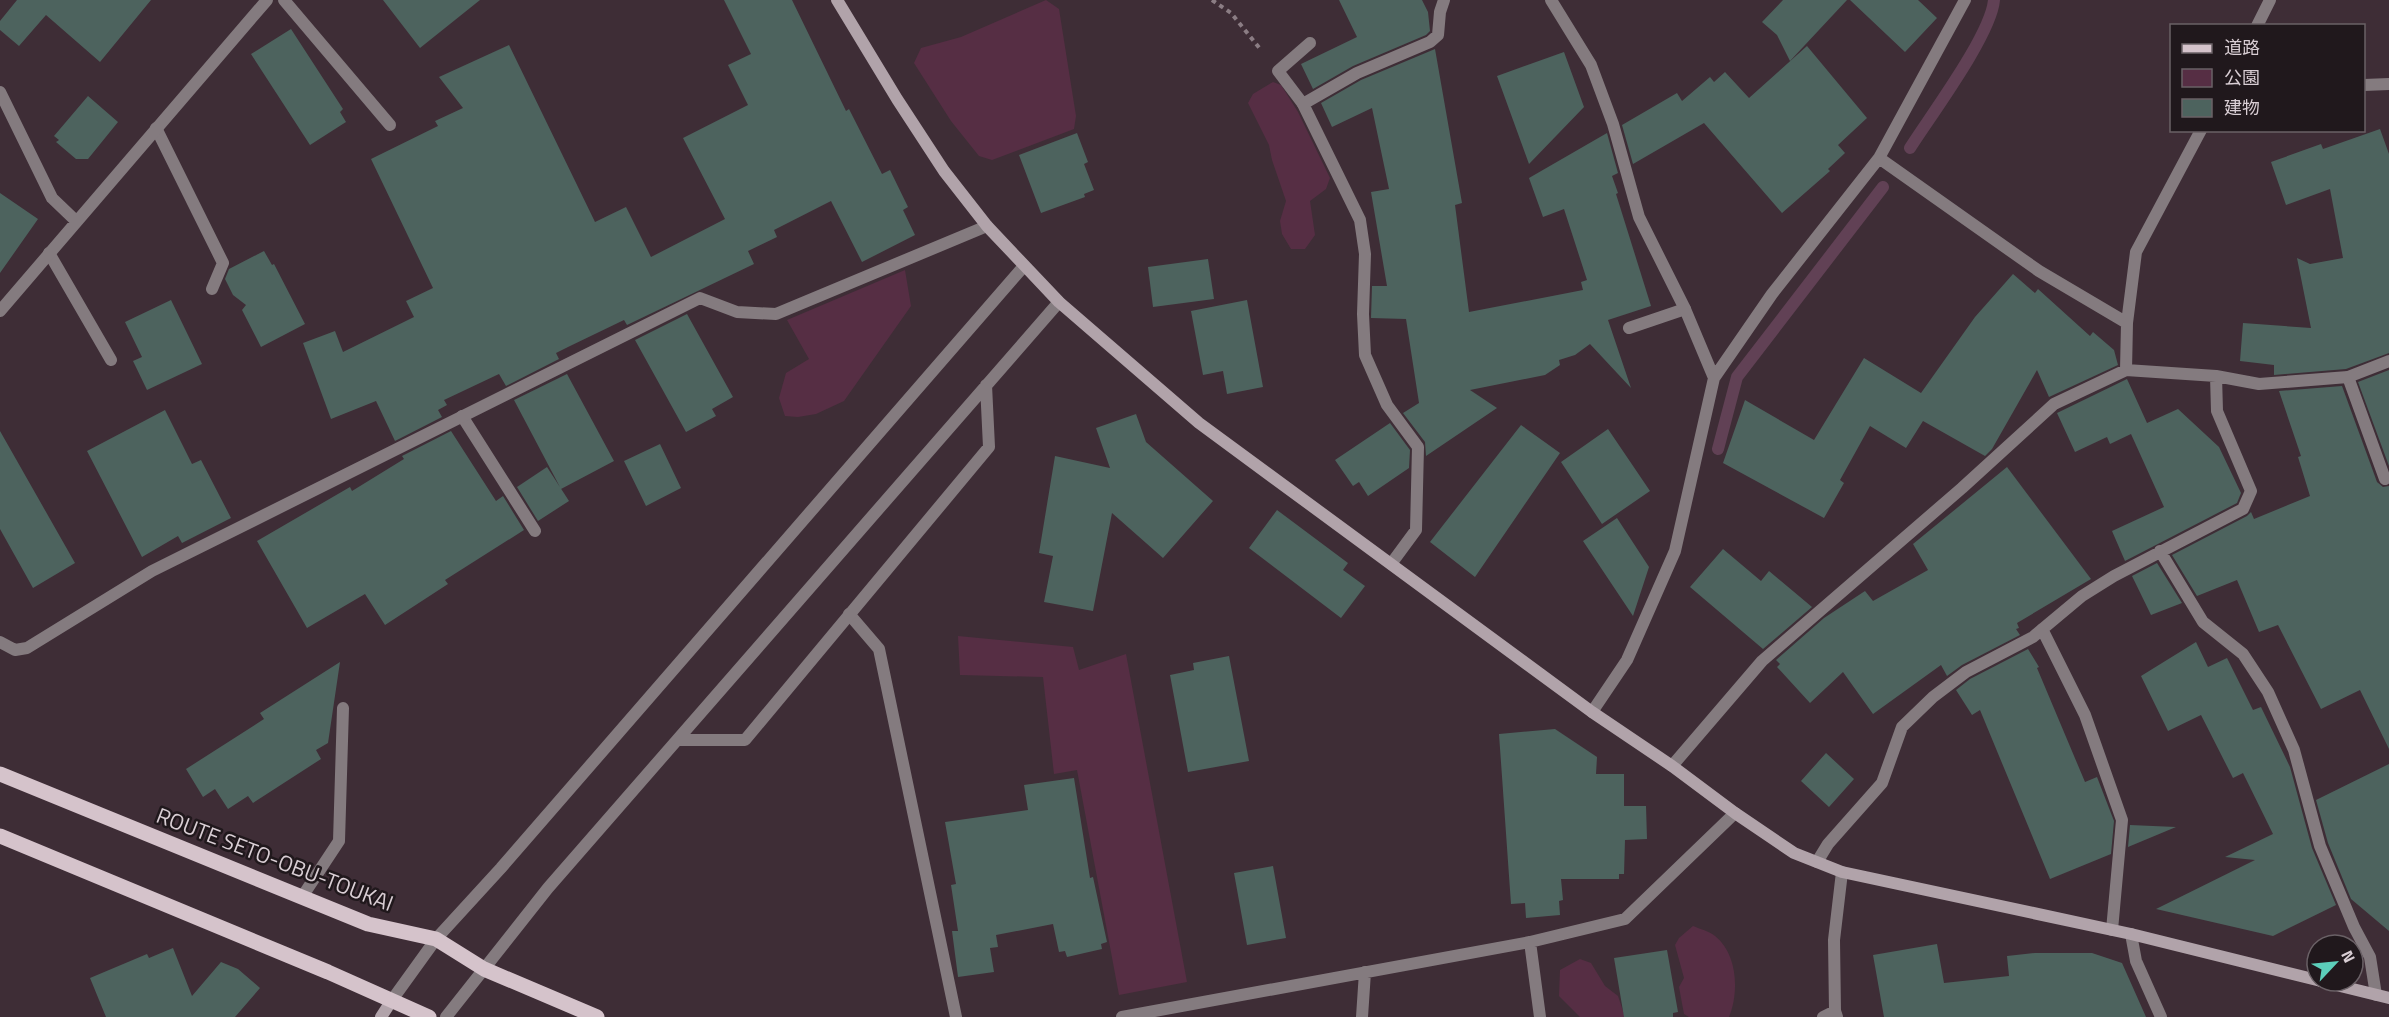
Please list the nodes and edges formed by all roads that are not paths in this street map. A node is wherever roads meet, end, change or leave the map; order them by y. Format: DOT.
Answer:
graph roads {
  1 [pos="267,0"];
  2 [pos="284,0"];
  3 [pos="837,0"];
  4 [pos="1444,0"];
  5 [pos="1551,0"];
  6 [pos="1965,0"];
  7 [pos="2270,0"];
  8 [pos="2257,24"];
  9 [pos="1310,43"];
  10 [pos="2389,84"];
  11 [pos="2365,85"];
  12 [pos="0,92"];
  13 [pos="1303,104"];
  14 [pos="390,124"];
  15 [pos="156,128"];
  16 [pos="2200,132"];
  17 [pos="1879,159"];
  18 [pos="76,221"];
  19 [pos="987,226"];
  20 [pos="49,253"];
  21 [pos="1024,266"];
  22 [pos="212,289"];
  23 [pos="1059,302"];
  24 [pos="1685,309"];
  25 [pos="0,311"];
  26 [pos="2127,323"];
  27 [pos="1629,328"];
  28 [pos="111,360"];
  29 [pos="2389,361"];
  30 [pos="2126,370"];
  31 [pos="2216,376"];
  32 [pos="2348,377"];
  33 [pos="1714,378"];
  34 [pos="986,386"];
  35 [pos="462,416"];
  36 [pos="2385,479"];
  37 [pos="535,531"];
  38 [pos="2160,551"];
  39 [pos="1391,564"];
  40 [pos="849,614"];
  41 [pos="2042,629"];
  42 [pos="0,642"];
  43 [pos="343,708"];
  44 [pos="1592,712"];
  45 [pos="678,740"];
  46 [pos="1672,766"];
  47 [pos="0,774"];
  48 [pos="1735,813"];
  49 [pos="0,836"];
  50 [pos="1817,862"];
  51 [pos="1842,872"];
  52 [pos="302,897"];
  53 [pos="2112,930"];
  54 [pos="2131,934"];
  55 [pos="436,939"];
  56 [pos="1530,942"];
  57 [pos="484,969"];
  58 [pos="1365,972"];
  59 [pos="2305,978"];
  60 [pos="2365,992"];
  61 [pos="2376,995"];
  62 [pos="2389,998"];
  63 [pos="392,1000"];
  64 [pos="1832,1015"];
  65 [pos="381,1017"];
  66 [pos="429,1017"];
  67 [pos="446,1017"];
  68 [pos="597,1017"];
  69 [pos="956,1017"];
  70 [pos="1122,1017"];
  71 [pos="1362,1017"];
  72 [pos="1540,1017"];
  73 [pos="2161,1017"];
  1 -- 15 [label="street"];
  2 -- 14 [label="street"];
  3 -- 19 [label="street"];
  4 -- 13 [label="street"];
  5 -- 24 [label="street"];
  6 -- 17 [label="street"];
  7 -- 8 [label="street"];
  9 -- 13 [label="street"];
  10 -- 11 [label="street"];
  12 -- 18 [label="street"];
  13 -- 39 [label="street"];
  15 -- 18 [label="street"];
  15 -- 22 [label="street"];
  16 -- 26 [label="street"];
  17 -- 26 [label="street"];
  17 -- 33 [label="street"];
  18 -- 20 [label="street"];
  19 -- 21 [label="street"];
  19 -- 35 [label="street"];
  20 -- 25 [label="street"];
  20 -- 28 [label="street"];
  21 -- 23 [label="street"];
  21 -- 55 [label="street"];
  23 -- 34 [label="street"];
  23 -- 39 [label="street"];
  24 -- 27 [label="street"];
  24 -- 33 [label="street"];
  26 -- 30 [label="street"];
  29 -- 32 [label="street"];
  30 -- 31 [label="street"];
  30 -- 46 [label="street"];
  31 -- 32 [label="street"];
  31 -- 38 [label="street"];
  32 -- 36 [label="street"];
  33 -- 44 [label="street"];
  34 -- 40 [label="street"];
  34 -- 45 [label="street"];
  35 -- 37 [label="street"];
  35 -- 42 [label="street"];
  38 -- 41 [label="street"];
  38 -- 61 [label="street"];
  39 -- 44 [label="street"];
  40 -- 45 [label="street"];
  40 -- 69 [label="street"];
  41 -- 50 [label="street"];
  41 -- 53 [label="street"];
  43 -- 52 [label="street"];
  44 -- 46 [label="street"];
  45 -- 57 [label="street"];
  46 -- 48 [label="street"];
  47 -- 52 [label="main road, ROUTE SETO-OBU-TOUKAI"];
  48 -- 50 [label="street"];
  48 -- 56 [label="street"];
  49 -- 63 [label="main road"];
  50 -- 51 [label="street"];
  51 -- 53 [label="street"];
  51 -- 64 [label="street"];
  52 -- 55 [label="main road, ROUTE SETO-OBU-TOUKAI"];
  53 -- 54 [label="street"];
  54 -- 59 [label="street"];
  54 -- 73 [label="street"];
  55 -- 57 [label="main road, ROUTE SETO-OBU-TOUKAI"];
  55 -- 63 [label="street"];
  56 -- 58 [label="street"];
  56 -- 72 [label="street"];
  57 -- 67 [label="street"];
  57 -- 68 [label="main road, ROUTE SETO-OBU-TOUKAI"];
  58 -- 70 [label="street"];
  58 -- 71 [label="street"];
  60 -- 61 [label="street"];
  61 -- 62 [label="street"];
  63 -- 65 [label="street"];
  63 -- 66 [label="main road"];
}
